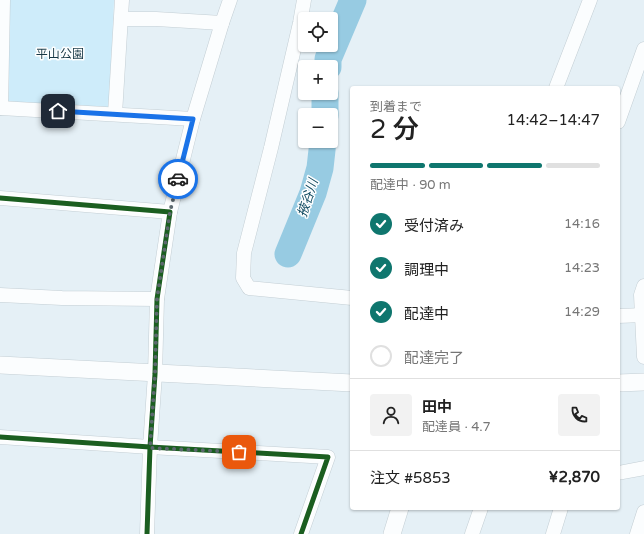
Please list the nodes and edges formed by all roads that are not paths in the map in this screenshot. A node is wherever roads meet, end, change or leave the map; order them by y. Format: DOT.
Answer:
graph roads {
  1 [pos="3,0"];
  2 [pos="122,0"];
  3 [pos="230,0"];
  4 [pos="304,0"];
  5 [pos="590,0"];
  6 [pos="120,19"];
  7 [pos="222,23"];
  8 [pos="644,49"];
  9 [pos="639,76"];
  10 [pos="557,86"];
  11 [pos="0,108"];
  12 [pos="115,114"];
  13 [pos="620,118"];
  14 [pos="193,119"];
  15 [pos="0,198"];
  16 [pos="170,212"];
  17 [pos="644,286"];
  18 [pos="0,294"];
  19 [pos="350,298"];
  20 [pos="157,299"];
  21 [pos="643,315"];
  22 [pos="620,316"];
  23 [pos="644,357"];
  24 [pos="0,366"];
  25 [pos="155,374"];
  26 [pos="644,382"];
  27 [pos="620,383"];
  28 [pos="350,384"];
  29 [pos="0,437"];
  30 [pos="150,448"];
  31 [pos="644,468"];
  32 [pos="620,473"];
  33 [pos="399,510"];
  34 [pos="480,510"];
  35 [pos="560,510"];
  36 [pos="644,512"];
  37 [pos="147,534"];
  38 [pos="301,534"];
  39 [pos="392,534"];
  40 [pos="472,534"];
  41 [pos="553,534"];
  42 [pos="637,534"];
  1 -- 11 [label="street"];
  2 -- 6 [label="street"];
  3 -- 7 [label="street"];
  4 -- 19 [label="street"];
  5 -- 10 [label="street"];
  6 -- 7 [label="street"];
  6 -- 12 [label="street"];
  7 -- 14 [label="street"];
  8 -- 9 [label="street"];
  9 -- 13 [label="street"];
  11 -- 12 [label="street"];
  12 -- 14 [label="street"];
  14 -- 16 [label="street"];
  15 -- 16 [label="street"];
  16 -- 20 [label="street"];
  17 -- 21 [label="street"];
  18 -- 20 [label="street"];
  20 -- 25 [label="street"];
  21 -- 22 [label="street"];
  21 -- 23 [label="street"];
  24 -- 25 [label="street"];
  25 -- 28 [label="street"];
  25 -- 30 [label="street"];
  26 -- 27 [label="street"];
  29 -- 30 [label="street"];
  30 -- 37 [label="street"];
  30 -- 38 [label="street"];
  31 -- 32 [label="street"];
  33 -- 39 [label="street"];
  34 -- 40 [label="street"];
  35 -- 41 [label="street"];
  36 -- 42 [label="street"];
}
